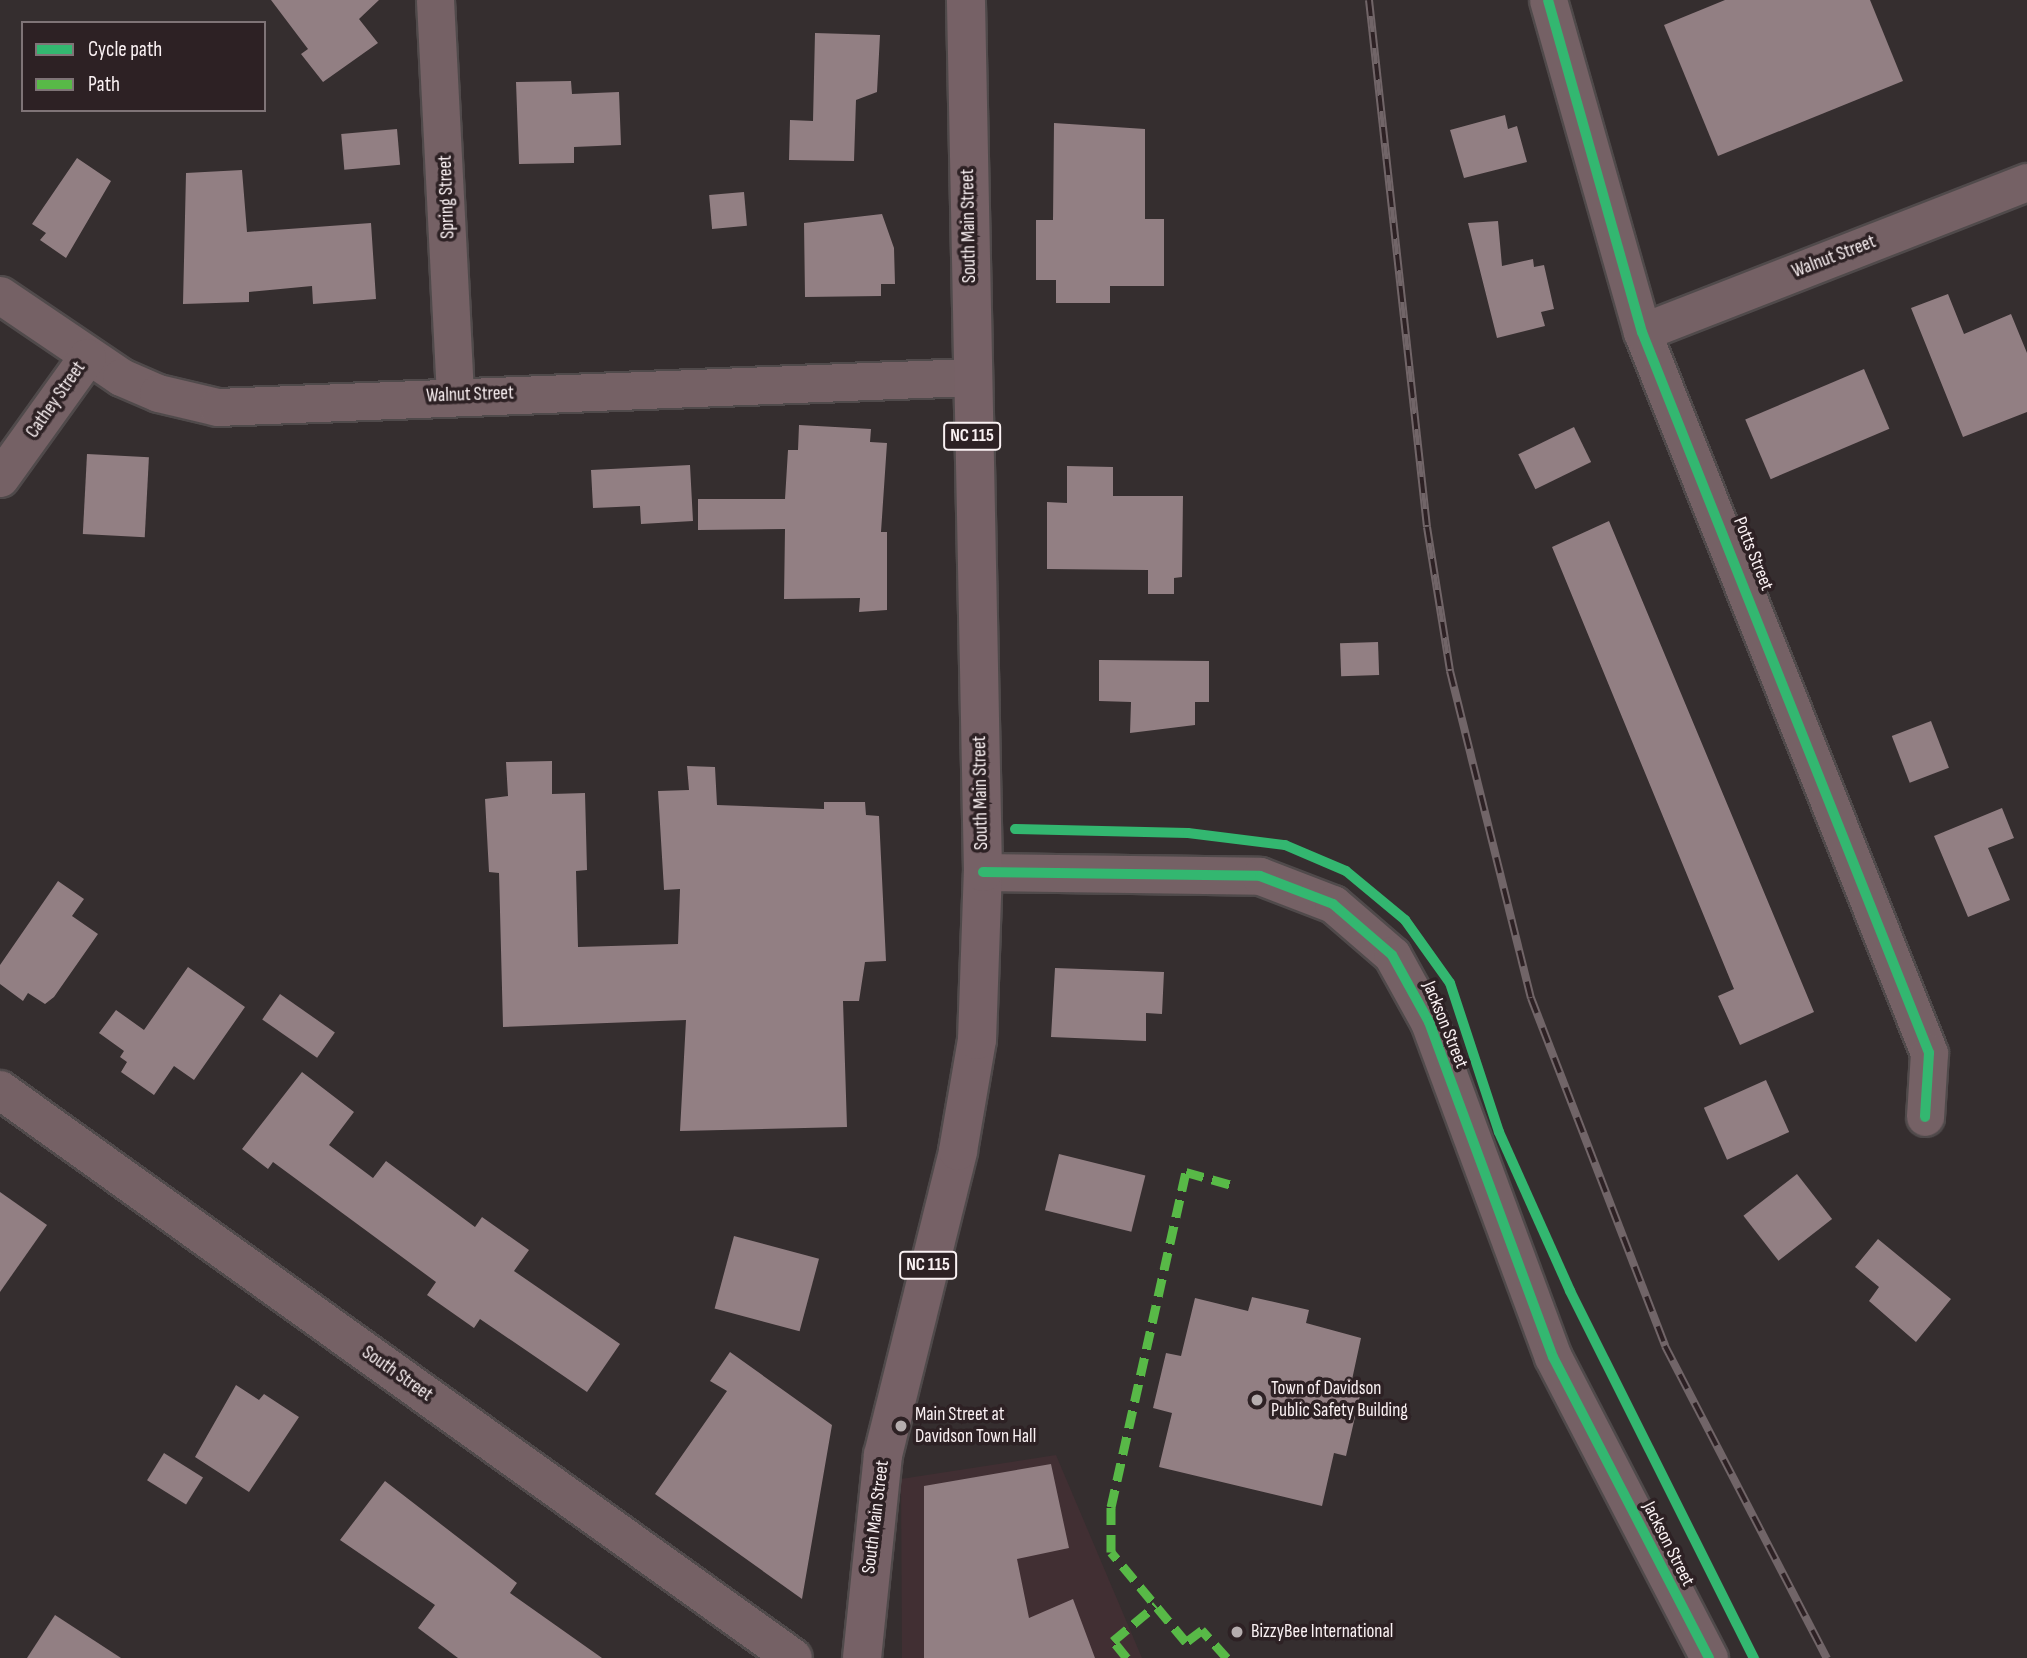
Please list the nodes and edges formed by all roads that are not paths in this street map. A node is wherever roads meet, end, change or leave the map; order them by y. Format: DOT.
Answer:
graph roads {
  1 [pos="436,0"];
  2 [pos="966,0"];
  3 [pos="1548,0"];
  4 [pos="2027,182"];
  5 [pos="0,295"];
  6 [pos="1642,331"];
  7 [pos="87,357"];
  8 [pos="971,377"];
  9 [pos="455,395"];
  10 [pos="0,478"];
  11 [pos="983,872"];
  12 [pos="0,1090"];
  13 [pos="1925,1117"];
  14 [pos="793,1658"];
  15 [pos="862,1658"];
  16 [pos="1709,1658"];
  1 -- 9 [label="street, Spring Street"];
  2 -- 8 [label="main road, South Main Street / NC 115"];
  3 -- 6 [label="street, Potts Street"];
  4 -- 6 [label="street, Walnut Street"];
  5 -- 7 [label="street, Walnut Street"];
  6 -- 13 [label="street, Potts Street"];
  7 -- 9 [label="street, Walnut Street"];
  7 -- 10 [label="street, Cathey Street"];
  8 -- 9 [label="street, Walnut Street"];
  8 -- 11 [label="main road, South Main Street / NC 115"];
  11 -- 15 [label="main road, South Main Street / NC 115"];
  11 -- 16 [label="street, Jackson Street"];
  12 -- 14 [label="street, South Street"];
}
